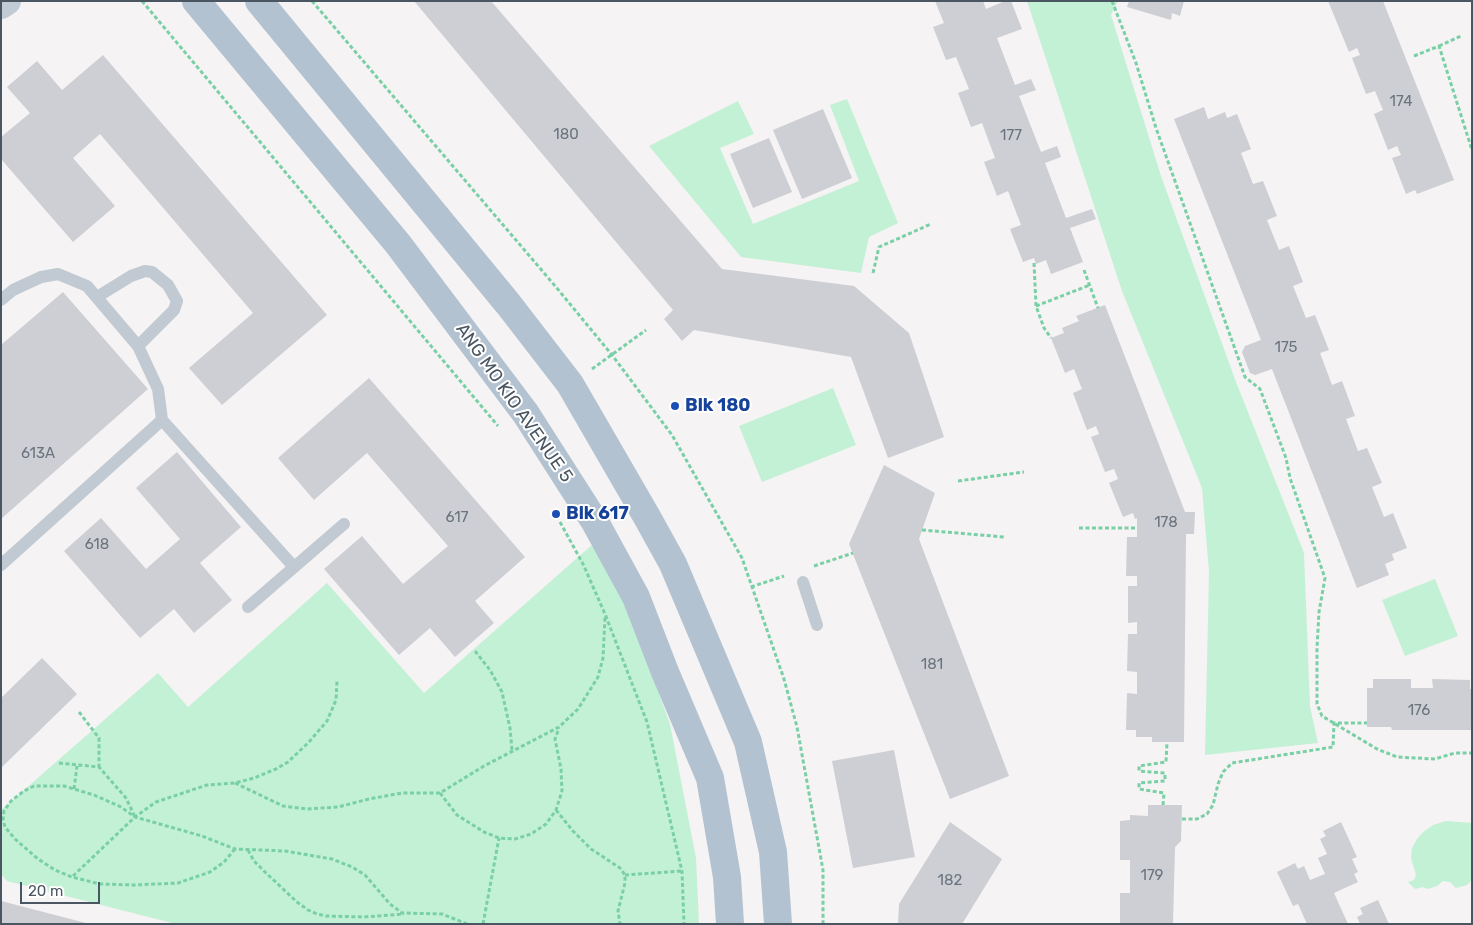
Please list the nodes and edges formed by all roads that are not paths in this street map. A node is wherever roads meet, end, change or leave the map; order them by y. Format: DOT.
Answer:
graph roads {
  1 [pos="7,1"];
  2 [pos="196,1"];
  3 [pos="259,1"];
  4 [pos="1,5"];
  5 [pos="97,297"];
  6 [pos="1,300"];
  7 [pos="138,346"];
  8 [pos="162,420"];
  9 [pos="344,524"];
  10 [pos="1,565"];
  11 [pos="294,567"];
  12 [pos="803,582"];
  13 [pos="248,607"];
  14 [pos="817,625"];
  15 [pos="730,924"];
  16 [pos="778,924"];
  1 -- 4 [label="main road"];
  2 -- 15 [label="main road, ANG MO KIO AVENUE 5"];
  3 -- 16 [label="main road"];
  5 -- 6 [label="lane"];
  5 -- 7 [label="lane"];
  5 -- 7 [label="lane"];
  7 -- 8 [label="lane"];
  8 -- 10 [label="lane"];
  8 -- 11 [label="lane"];
  9 -- 11 [label="lane"];
  11 -- 13 [label="lane"];
  12 -- 14 [label="lane"];
}
